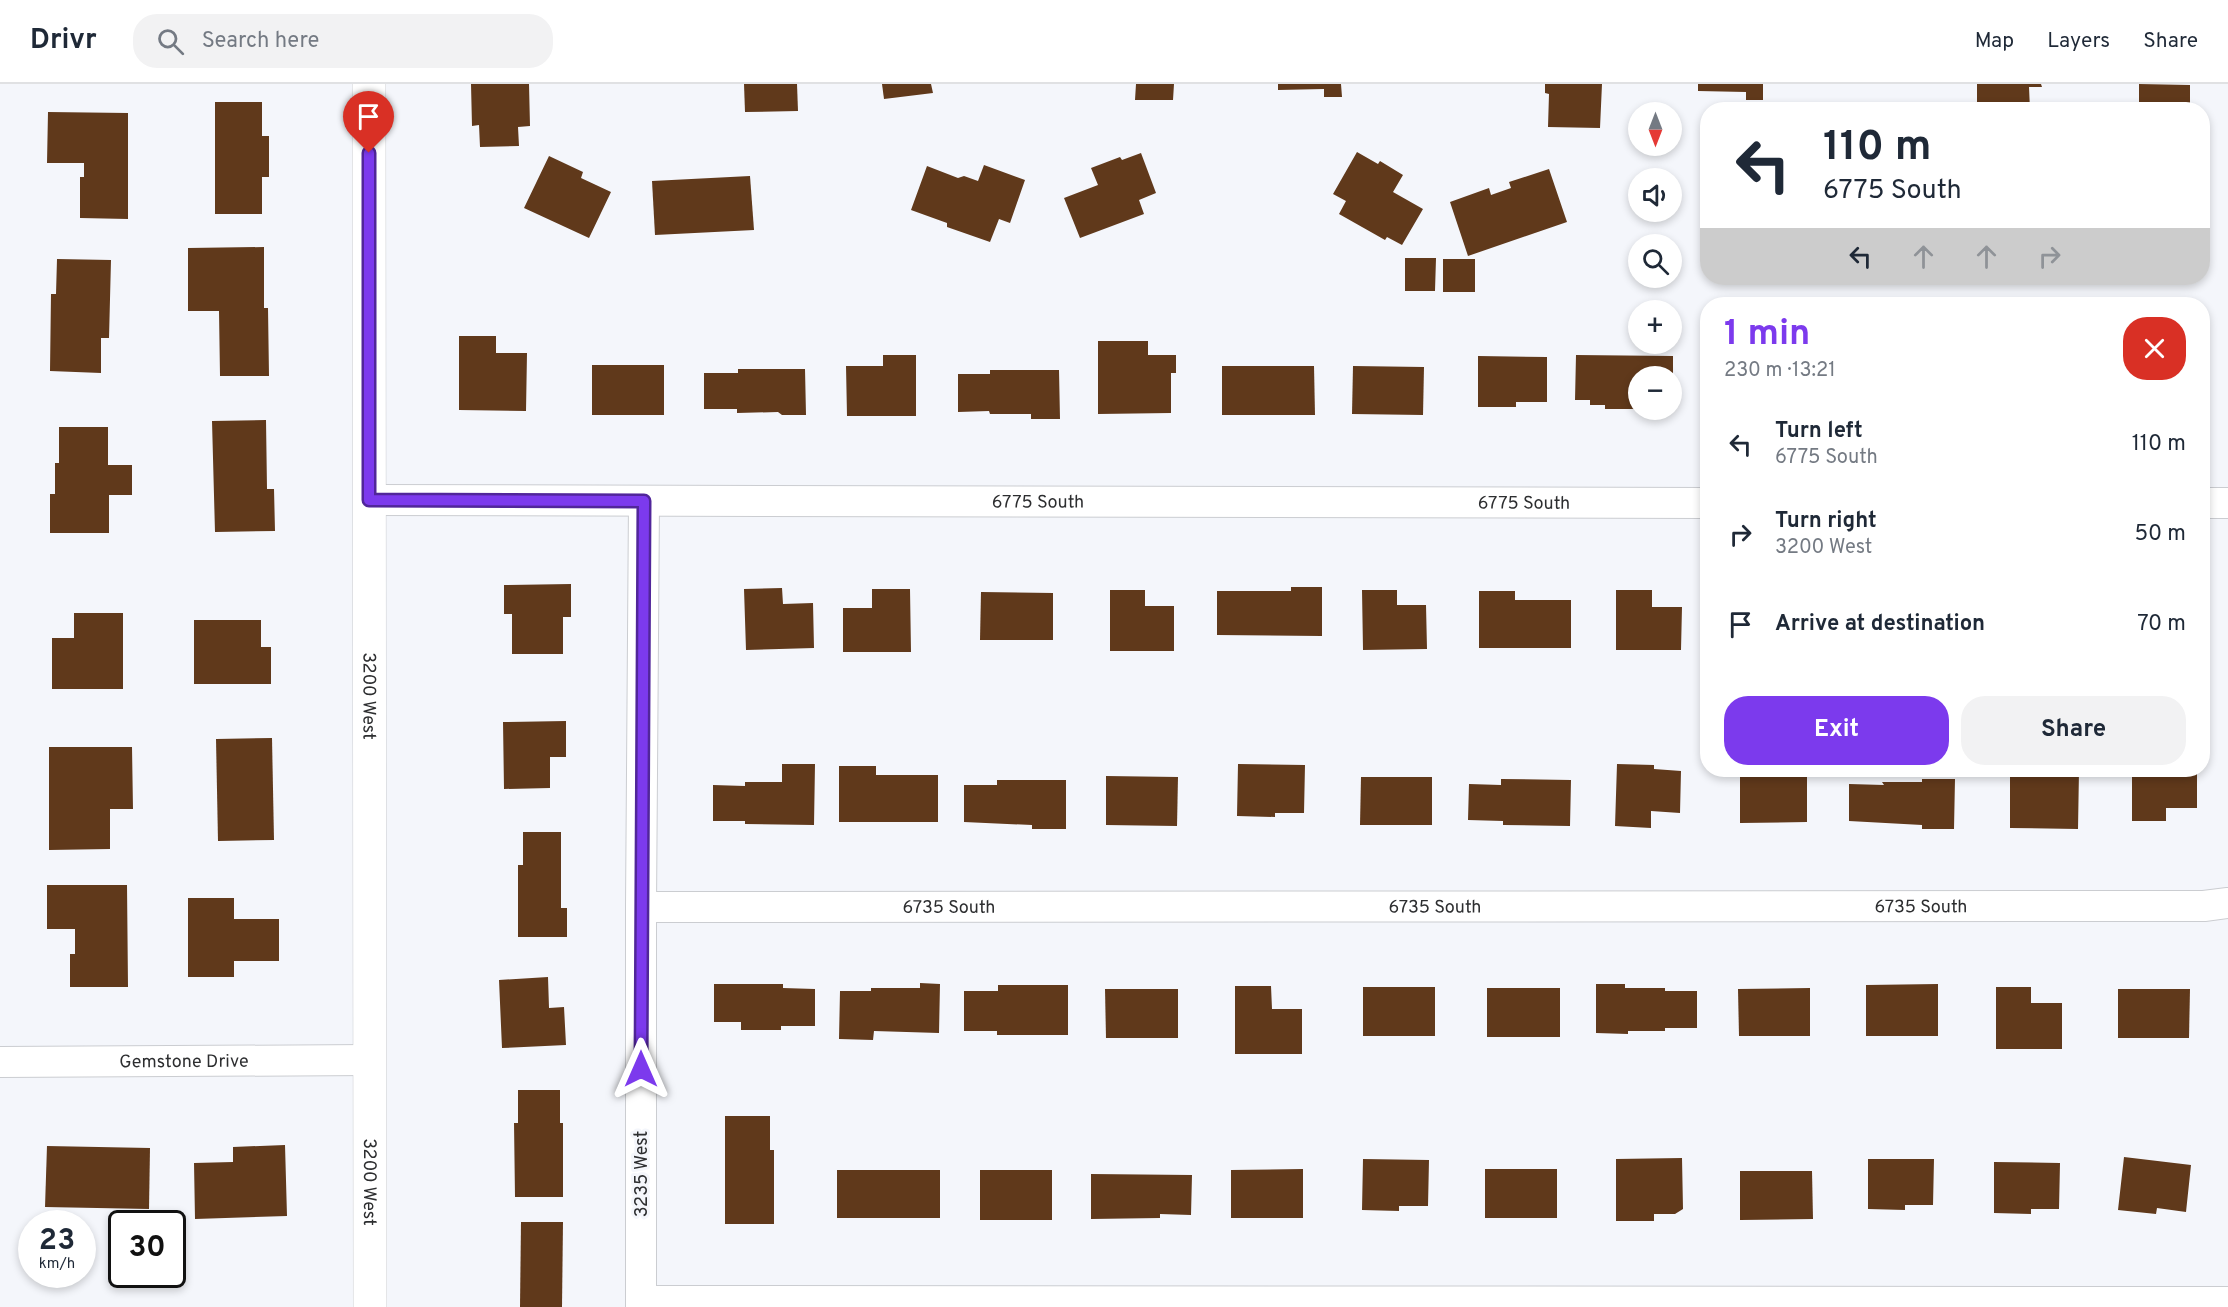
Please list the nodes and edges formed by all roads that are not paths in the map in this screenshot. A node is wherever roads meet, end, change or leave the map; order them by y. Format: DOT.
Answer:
graph roads {
  1 [pos="369,84"];
  2 [pos="369,500"];
  3 [pos="644,501"];
  4 [pos="1700,502"];
  5 [pos="2210,503"];
  6 [pos="2228,503"];
  7 [pos="2228,903"];
  8 [pos="641,906"];
  9 [pos="370,1060"];
  10 [pos="0,1062"];
  11 [pos="2228,1302"];
  12 [pos="641,1304"];
  13 [pos="1051,1304"];
  14 [pos="1458,1305"];
  15 [pos="1867,1305"];
  16 [pos="370,1307"];
  1 -- 2 [label="street, 3200 West"];
  2 -- 3 [label="street, 6775 South"];
  2 -- 9 [label="street, 3200 West"];
  3 -- 4 [label="street, 6775 South"];
  3 -- 8 [label="street, 3235 West"];
  5 -- 6 [label="street"];
  7 -- 8 [label="street, 6735 South"];
  8 -- 12 [label="street, 3235 West"];
  9 -- 10 [label="street, Gemstone Drive"];
  9 -- 16 [label="street, 3200 West"];
  11 -- 15 [label="street"];
  12 -- 13 [label="street"];
  13 -- 14 [label="street"];
  14 -- 15 [label="street"];
}
